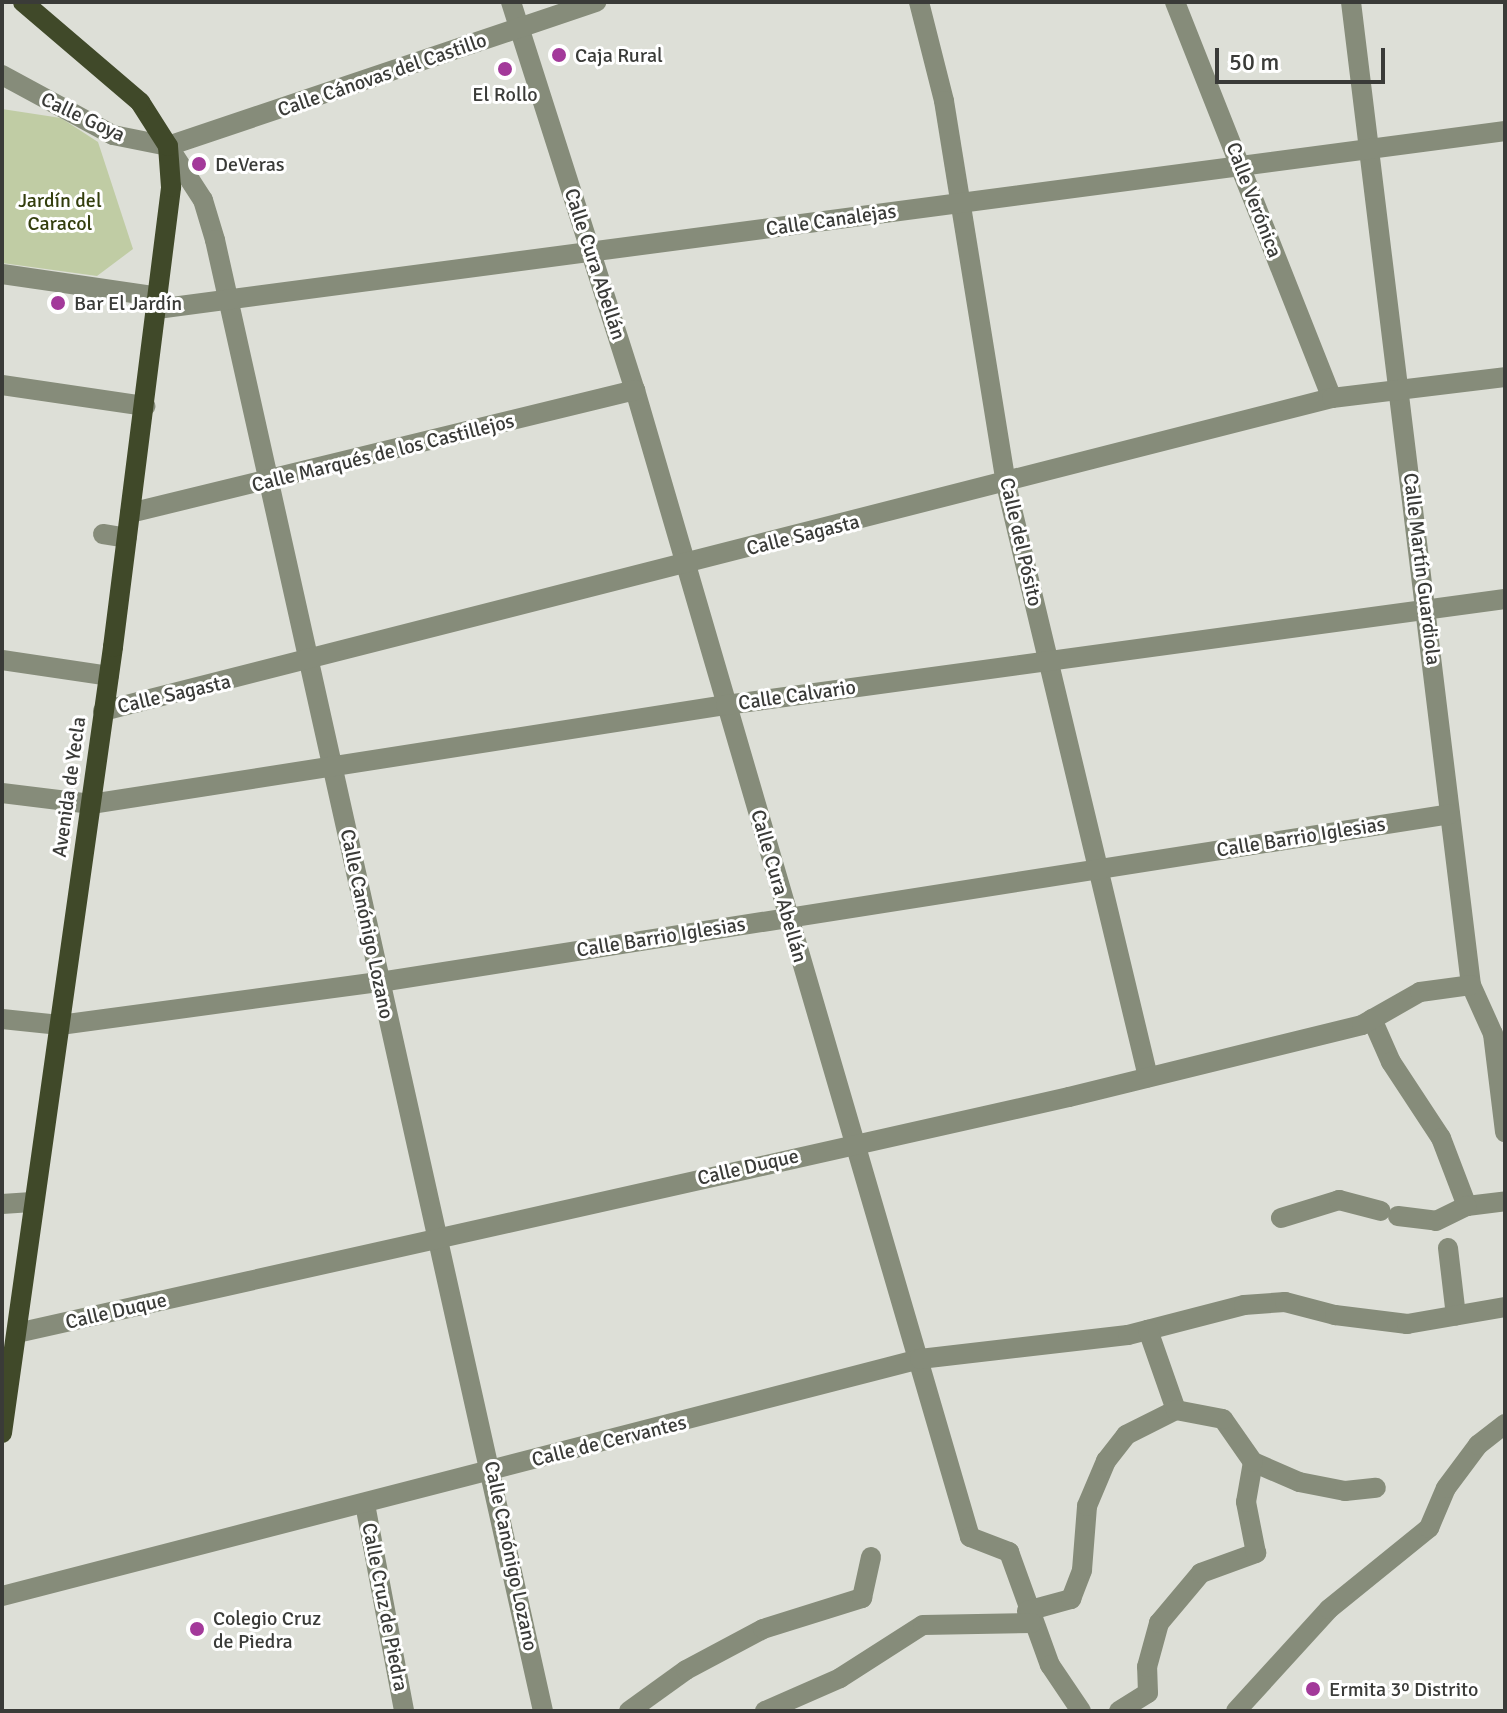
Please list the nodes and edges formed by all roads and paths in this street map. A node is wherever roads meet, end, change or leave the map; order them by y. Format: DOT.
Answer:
graph roads {
  1 [pos="23,2"];
  2 [pos="511,2"];
  3 [pos="596,2"];
  4 [pos="919,2"];
  5 [pos="1175,2"];
  6 [pos="1351,2"];
  7 [pos="519,28"];
  8 [pos="2,75"];
  9 [pos="2,88"];
  10 [pos="27,91"];
  11 [pos="1505,131"];
  12 [pos="168,146"];
  13 [pos="1368,149"];
  14 [pos="1241,164"];
  15 [pos="961,202"];
  16 [pos="591,251"];
  17 [pos="2,274"];
  18 [pos="229,302"];
  19 [pos="158,303"];
  20 [pos="1505,377"];
  21 [pos="2,385"];
  22 [pos="635,390"];
  23 [pos="1400,390"];
  24 [pos="1332,398"];
  25 [pos="145,406"];
  26 [pos="269,482"];
  27 [pos="1006,484"];
  28 [pos="130,513"];
  29 [pos="103,534"];
  30 [pos="127,538"];
  31 [pos="687,564"];
  32 [pos="1505,599"];
  33 [pos="1428,611"];
  34 [pos="2,660"];
  35 [pos="1050,661"];
  36 [pos="309,662"];
  37 [pos="109,676"];
  38 [pos="726,705"];
  39 [pos="103,711"];
  40 [pos="333,764"];
  41 [pos="2,793"];
  42 [pos="91,804"];
  43 [pos="1450,814"];
  44 [pos="1098,868"];
  45 [pos="788,917"];
  46 [pos="380,982"];
  47 [pos="1471,985"];
  48 [pos="2,1019"];
  49 [pos="1372,1019"];
  50 [pos="60,1025"];
  51 [pos="1148,1077"];
  52 [pos="1505,1132"];
  53 [pos="853,1143"];
  54 [pos="1505,1201"];
  55 [pos="32,1202"];
  56 [pos="2,1204"];
  57 [pos="1467,1206"];
  58 [pos="1281,1218"];
  59 [pos="1447,1232"];
  60 [pos="440,1236"];
  61 [pos="1505,1307"];
  62 [pos="1456,1316"];
  63 [pos="1138,1332"];
  64 [pos="17,1333"];
  65 [pos="920,1359"];
  66 [pos="1176,1410"];
  67 [pos="1505,1424"];
  68 [pos="2,1433"];
  69 [pos="1253,1462"];
  70 [pos="493,1470"];
  71 [pos="1376,1488"];
  72 [pos="365,1504"];
  73 [pos="871,1557"];
  74 [pos="2,1596"];
  75 [pos="1030,1617"];
  76 [pos="636,1709"];
  77 [pos="404,1711"];
  78 [pos="543,1711"];
  79 [pos="765,1711"];
  80 [pos="1081,1711"];
  81 [pos="1119,1711"];
  82 [pos="1236,1711"];
  1 -- 12 [label="main road"];
  2 -- 7 [label="street, Calle Cura Abellán"];
  3 -- 7 [label="street, Calle Cánovas del Castillo"];
  4 -- 15 [label="street, Calle del Pósito"];
  5 -- 14 [label="street, Calle Verónica"];
  6 -- 13 [label="street, Calle Martín Guardiola"];
  7 -- 12 [label="street, Calle Cánovas del Castillo"];
  7 -- 16 [label="street, Calle Cura Abellán"];
  8 -- 10 [label="street, Calle Goya"];
  9 -- 10 [label="street"];
  10 -- 12 [label="street, Calle Goya"];
  11 -- 13 [label="street, Calle Canalejas"];
  12 -- 18 [label="street, Calle Canónigo Lozano"];
  12 -- 19 [label="main road, Avenida de Yecla"];
  13 -- 14 [label="street, Calle Canalejas"];
  13 -- 23 [label="street, Calle Martín Guardiola"];
  14 -- 15 [label="street, Calle Canalejas"];
  14 -- 24 [label="street, Calle Verónica"];
  15 -- 16 [label="street, Calle Canalejas"];
  15 -- 27 [label="street, Calle del Pósito"];
  16 -- 18 [label="street, Calle Canalejas"];
  16 -- 22 [label="street, Calle Cura Abellán"];
  17 -- 19 [label="street, Calle Canalejas"];
  18 -- 19 [label="street, Calle Canalejas"];
  18 -- 26 [label="street, Calle Canónigo Lozano"];
  19 -- 25 [label="main road, Avenida de Yecla"];
  20 -- 23 [label="street, Calle Sagasta"];
  21 -- 25 [label="street"];
  22 -- 26 [label="street, Calle Marqués de los Castillejos"];
  22 -- 31 [label="street, Calle Cura Abellán"];
  23 -- 24 [label="street, Calle Sagasta"];
  23 -- 33 [label="street, Calle Martín Guardiola"];
  24 -- 27 [label="street, Calle Sagasta"];
  25 -- 28 [label="main road, Avenida de Yecla"];
  26 -- 28 [label="street, Calle Marqués de los Castillejos"];
  26 -- 36 [label="street, Calle Canónigo Lozano"];
  27 -- 31 [label="street, Calle Sagasta"];
  27 -- 35 [label="street, Calle del Pósito"];
  28 -- 30 [label="main road, Avenida de Yecla"];
  29 -- 30 [label="street"];
  30 -- 37 [label="main road, Avenida de Yecla"];
  31 -- 36 [label="street, Calle Sagasta"];
  31 -- 38 [label="street, Calle Cura Abellán"];
  32 -- 33 [label="street, Calle Calvario"];
  33 -- 35 [label="street, Calle Calvario"];
  33 -- 43 [label="street, Calle Martín Guardiola"];
  34 -- 37 [label="street"];
  35 -- 38 [label="street, Calle Calvario"];
  35 -- 44 [label="street, Calle del Pósito"];
  36 -- 39 [label="street, Calle Sagasta"];
  36 -- 40 [label="street, Calle Canónigo Lozano"];
  37 -- 39 [label="main road, Avenida de Yecla"];
  38 -- 40 [label="street, Calle Calvario"];
  38 -- 45 [label="street, Calle Cura Abellán"];
  39 -- 42 [label="main road, Avenida de Yecla"];
  40 -- 42 [label="street, Calle Calvario"];
  40 -- 46 [label="street, Calle Canónigo Lozano"];
  41 -- 42 [label="street, Calle Calvario"];
  42 -- 50 [label="main road, Avenida de Yecla"];
  43 -- 44 [label="street, Calle Barrio Iglesias"];
  43 -- 47 [label="street, Calle Martín Guardiola"];
  44 -- 45 [label="street, Calle Barrio Iglesias"];
  44 -- 51 [label="street, Calle del Pósito"];
  45 -- 46 [label="street, Calle Barrio Iglesias"];
  45 -- 53 [label="street, Calle Cura Abellán"];
  46 -- 50 [label="street, Calle Barrio Iglesias"];
  46 -- 60 [label="street, Calle Canónigo Lozano"];
  47 -- 49 [label="street, Calle Duque"];
  47 -- 52 [label="street, Calle Martín Guardiola"];
  48 -- 50 [label="street, Calle Barrio Iglesias"];
  49 -- 51 [label="street, Calle Duque"];
  49 -- 57 [label="street"];
  50 -- 55 [label="main road, Avenida de Yecla"];
  51 -- 53 [label="street, Calle Duque"];
  53 -- 60 [label="street, Calle Duque"];
  53 -- 65 [label="street, Calle Cura Abellán"];
  54 -- 57 [label="street"];
  55 -- 56 [label="street"];
  55 -- 64 [label="main road, Avenida de Yecla"];
  57 -- 59 [label="street"];
  58 -- 59 [label="street"];
  59 -- 62 [label="street"];
  60 -- 64 [label="street, Calle Duque"];
  60 -- 70 [label="street, Calle Canónigo Lozano"];
  61 -- 62 [label="street, Calle de Cervantes"];
  62 -- 63 [label="street, Calle de Cervantes"];
  63 -- 65 [label="street, Calle de Cervantes"];
  63 -- 66 [label="street"];
  64 -- 68 [label="main road, Avenida de Yecla"];
  65 -- 70 [label="street, Calle de Cervantes"];
  65 -- 75 [label="street, Calle Cura Abellán"];
  66 -- 69 [label="street"];
  66 -- 75 [label="street"];
  67 -- 82 [label="street"];
  69 -- 71 [label="street"];
  69 -- 81 [label="street"];
  70 -- 72 [label="street, Calle de Cervantes"];
  70 -- 78 [label="street, Calle Canónigo Lozano"];
  72 -- 74 [label="street, Calle de Cervantes"];
  72 -- 77 [label="street, Calle Cruz de Piedra"];
  73 -- 76 [label="street"];
  75 -- 79 [label="street"];
  75 -- 80 [label="street, Calle Cura Abellán"];
}
